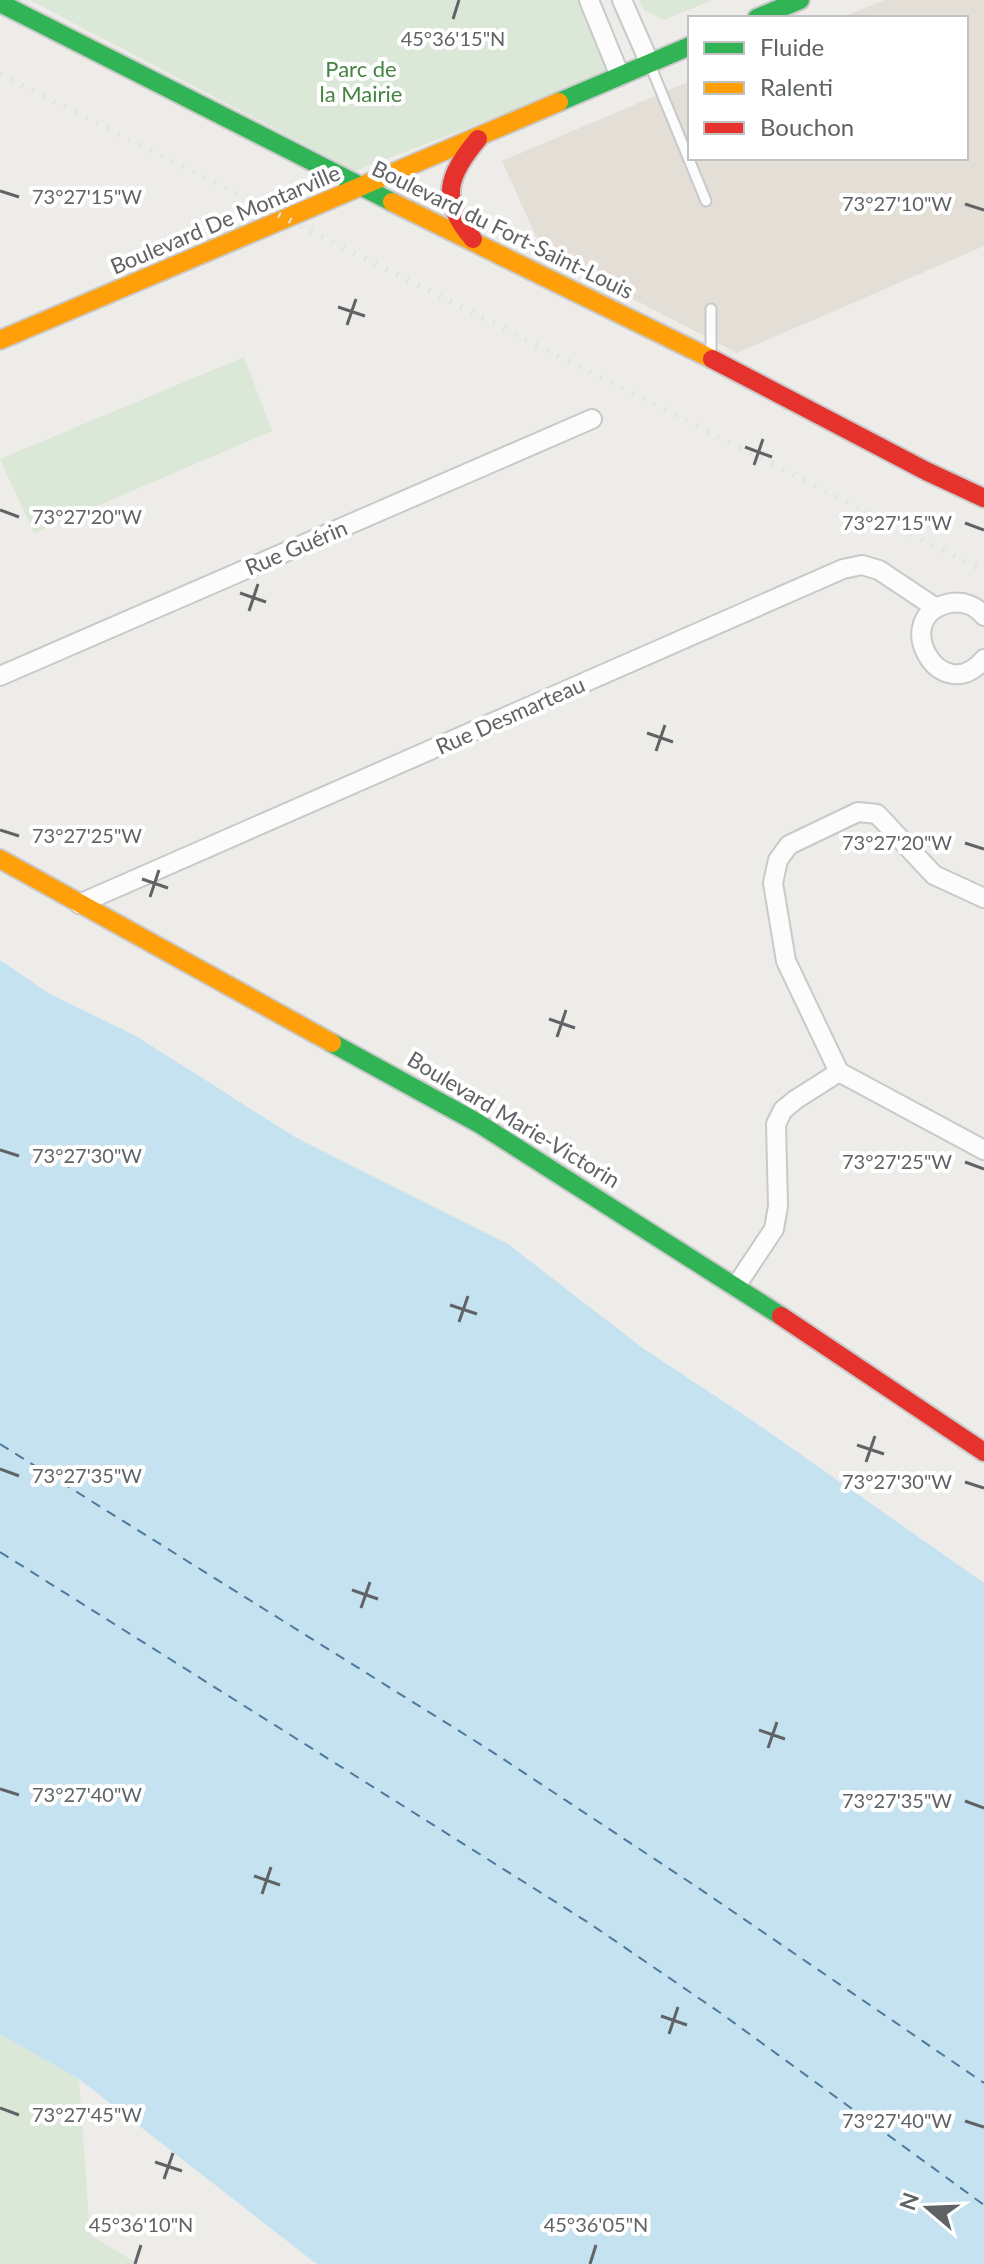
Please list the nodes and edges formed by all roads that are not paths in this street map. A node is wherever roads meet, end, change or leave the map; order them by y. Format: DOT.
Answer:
graph roads {
  1 [pos="589,0"];
  2 [pos="622,0"];
  3 [pos="800,0"];
  4 [pos="0,3"];
  5 [pos="762,16"];
  6 [pos="688,47"];
  7 [pos="650,64"];
  8 [pos="620,76"];
  9 [pos="480,136"];
  10 [pos="688,157"];
  11 [pos="689,160"];
  12 [pos="362,187"];
  13 [pos="706,201"];
  14 [pos="480,246"];
  15 [pos="711,309"];
  16 [pos="0,340"];
  17 [pos="711,358"];
  18 [pos="592,419"];
  19 [pos="984,498"];
  20 [pos="936,608"];
  21 [pos="984,616"];
  22 [pos="984,659"];
  23 [pos="0,676"];
  24 [pos="0,859"];
  25 [pos="984,898"];
  26 [pos="79,904"];
  27 [pos="839,1072"];
  28 [pos="984,1150"];
  29 [pos="736,1286"];
  30 [pos="984,1452"];
  1 -- 8 [label="street"];
  2 -- 7 [label="street"];
  3 -- 5 [label="street"];
  4 -- 12 [label="street, Boulevard du Fort-Saint-Louis"];
  6 -- 7 [label="street, Boulevard De Montarville"];
  7 -- 8 [label="street, Boulevard De Montarville"];
  7 -- 10 [label="lane"];
  8 -- 9 [label="street, Boulevard De Montarville"];
  9 -- 12 [label="street, Boulevard De Montarville"];
  9 -- 14 [label="street"];
  11 -- 13 [label="lane"];
  12 -- 14 [label="street, Boulevard du Fort-Saint-Louis"];
  12 -- 16 [label="street, Boulevard De Montarville"];
  14 -- 17 [label="street, Boulevard du Fort-Saint-Louis"];
  15 -- 17 [label="lane"];
  17 -- 19 [label="street, Boulevard du Fort-Saint-Louis"];
  18 -- 23 [label="street, Rue Guérin"];
  20 -- 21 [label="street"];
  20 -- 22 [label="street"];
  20 -- 26 [label="street, Rue Desmarteau"];
  24 -- 26 [label="street, Boulevard Marie-Victorin"];
  25 -- 27 [label="street"];
  26 -- 29 [label="street, Boulevard Marie-Victorin"];
  27 -- 28 [label="street"];
  27 -- 29 [label="street"];
  29 -- 30 [label="street, Boulevard Marie-Victorin"];
}
